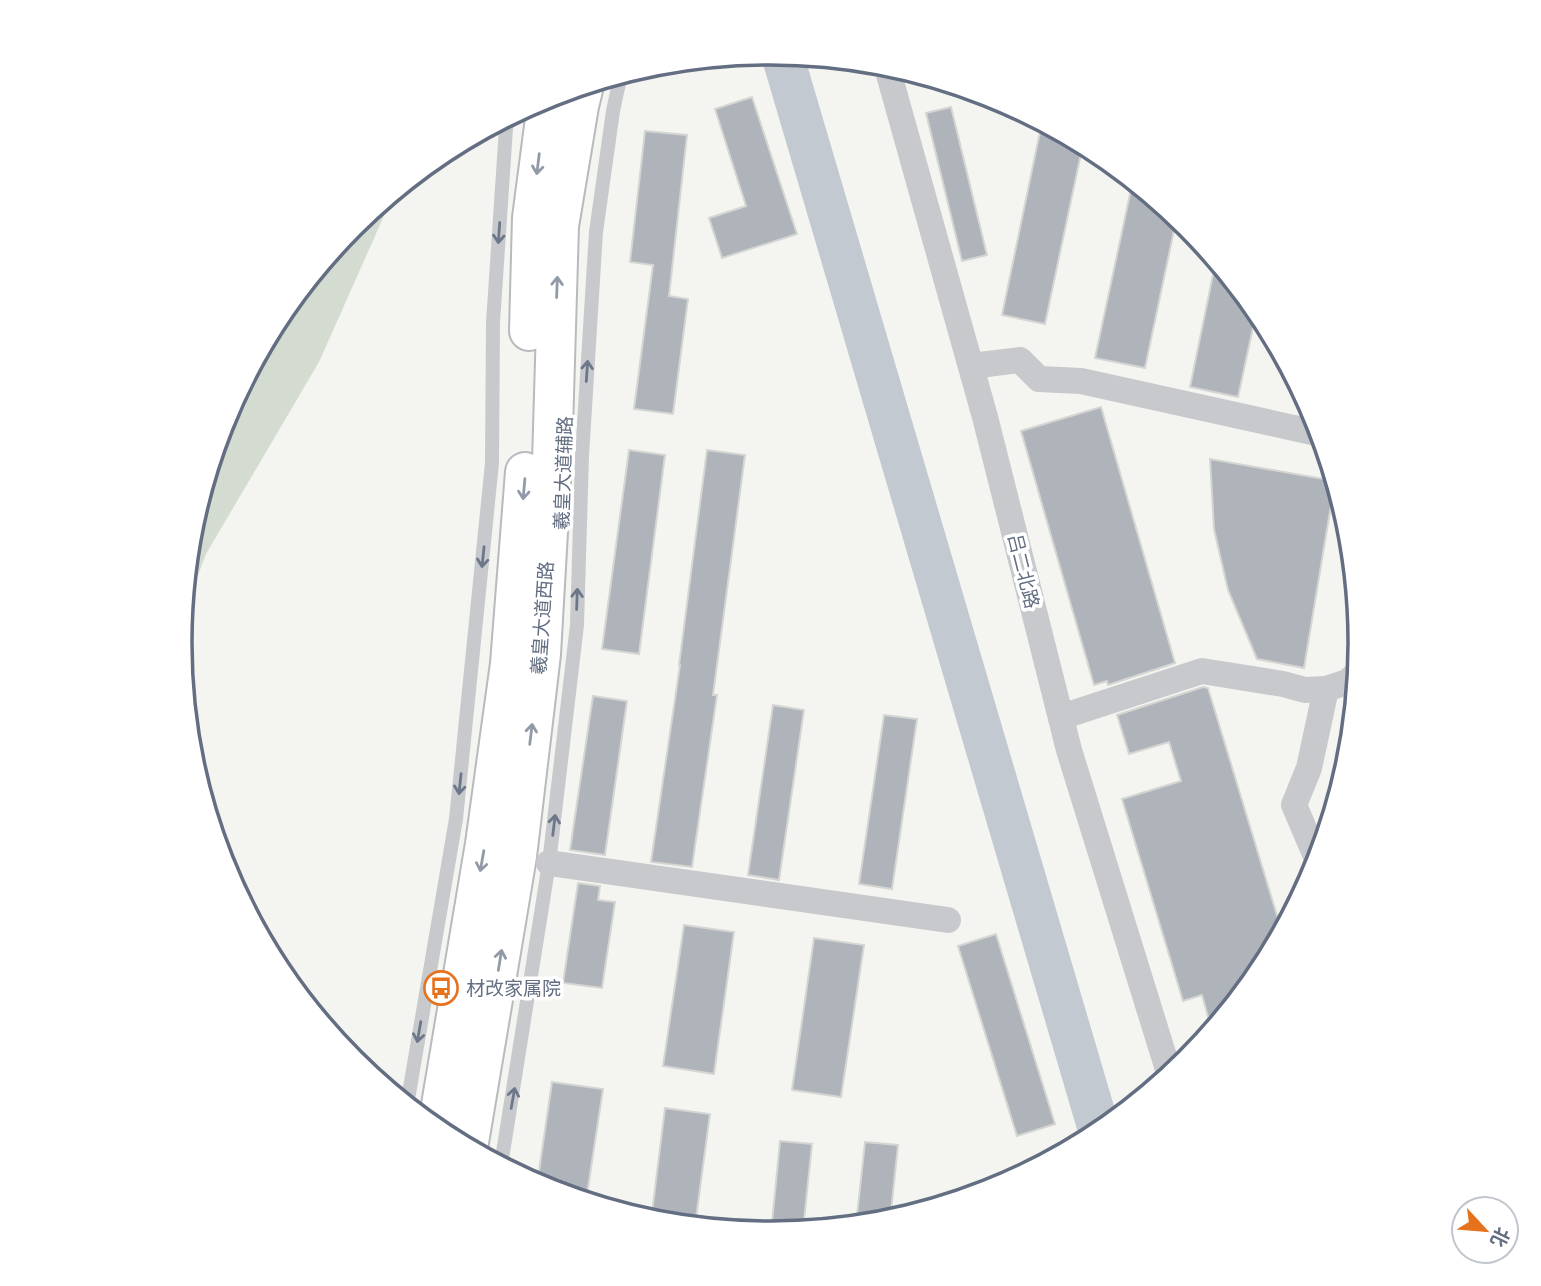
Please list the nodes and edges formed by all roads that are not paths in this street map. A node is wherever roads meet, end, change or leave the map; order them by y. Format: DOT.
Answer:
graph roads {
  1 [pos="890,77"];
  2 [pos="619,85"];
  3 [pos="581,96"];
  4 [pos="546,110"];
  5 [pos="506,129"];
  6 [pos="971,366"];
  7 [pos="1308,431"];
  8 [pos="1348,681"];
  9 [pos="1326,689"];
  10 [pos="1061,717"];
  11 [pos="1312,846"];
  12 [pos="549,863"];
  13 [pos="948,920"];
  14 [pos="1166,1064"];
  15 [pos="409,1094"];
  16 [pos="439,1117"];
  17 [pos="470,1137"];
  18 [pos="503,1155"];
  1 -- 6 [label="street, 吕二北路"];
  12 -- 2 [label="lane, 羲皇大道辅路, one-way"];
  17 -- 3 [label="main road, 羲皇大道西路, one-way"];
  4 -- 16 [label="main road, 羲皇大道西路, one-way"];
  5 -- 15 [label="lane, one-way"];
  6 -- 7 [label="street"];
  6 -- 10 [label="street, 吕二北路"];
  8 -- 9 [label="street"];
  9 -- 10 [label="street"];
  9 -- 11 [label="street"];
  10 -- 14 [label="street, 吕二北路"];
  12 -- 13 [label="street"];
  18 -- 12 [label="lane, 羲皇大道辅路, one-way"];
}
